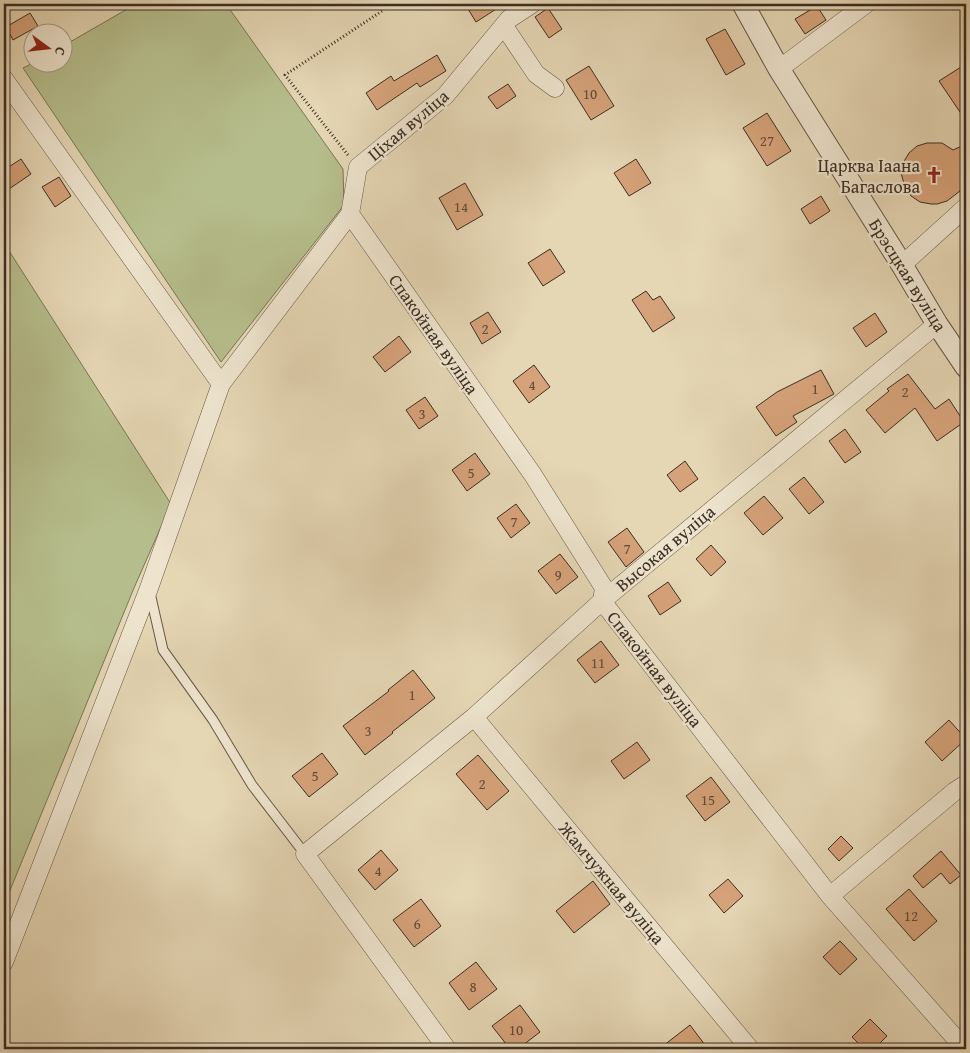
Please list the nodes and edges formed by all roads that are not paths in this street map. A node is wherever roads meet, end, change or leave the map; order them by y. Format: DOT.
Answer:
graph roads {
  1 [pos="532,4"];
  2 [pos="743,4"];
  3 [pos="866,4"];
  4 [pos="504,26"];
  5 [pos="779,69"];
  6 [pos="4,79"];
  7 [pos="555,88"];
  8 [pos="966,207"];
  9 [pos="350,214"];
  10 [pos="902,265"];
  11 [pos="937,324"];
  12 [pos="966,367"];
  13 [pos="221,384"];
  14 [pos="149,588"];
  15 [pos="602,601"];
  16 [pos="474,717"];
  17 [pos="966,784"];
  18 [pos="305,854"];
  19 [pos="830,896"];
  20 [pos="4,962"];
  21 [pos="747,1048"];
  22 [pos="447,1049"];
  23 [pos="965,1049"];
  1 -- 4 [label="street, Ціхая вуліца"];
  2 -- 5 [label="street, Брэсцкая вуліца"];
  3 -- 5 [label="street"];
  4 -- 7 [label="street"];
  4 -- 9 [label="street, Ціхая вуліца"];
  5 -- 10 [label="street, Брэсцкая вуліца"];
  6 -- 13 [label="street"];
  8 -- 10 [label="street"];
  9 -- 13 [label="street"];
  9 -- 15 [label="street, Спакойная вуліца"];
  10 -- 11 [label="street, Брэсцкая вуліца"];
  11 -- 12 [label="street, Брэсцкая вуліца"];
  11 -- 15 [label="street, Высокая вуліца"];
  13 -- 14 [label="street"];
  14 -- 18 [label="lane"];
  14 -- 20 [label="street"];
  15 -- 16 [label="street, Высокая вуліца"];
  15 -- 19 [label="street, Спакойная вуліца"];
  16 -- 18 [label="street, Высокая вуліца"];
  16 -- 21 [label="street, Жамчужная вуліца"];
  17 -- 19 [label="street"];
  18 -- 22 [label="street"];
  19 -- 23 [label="street, Спакойная вуліца"];
}
